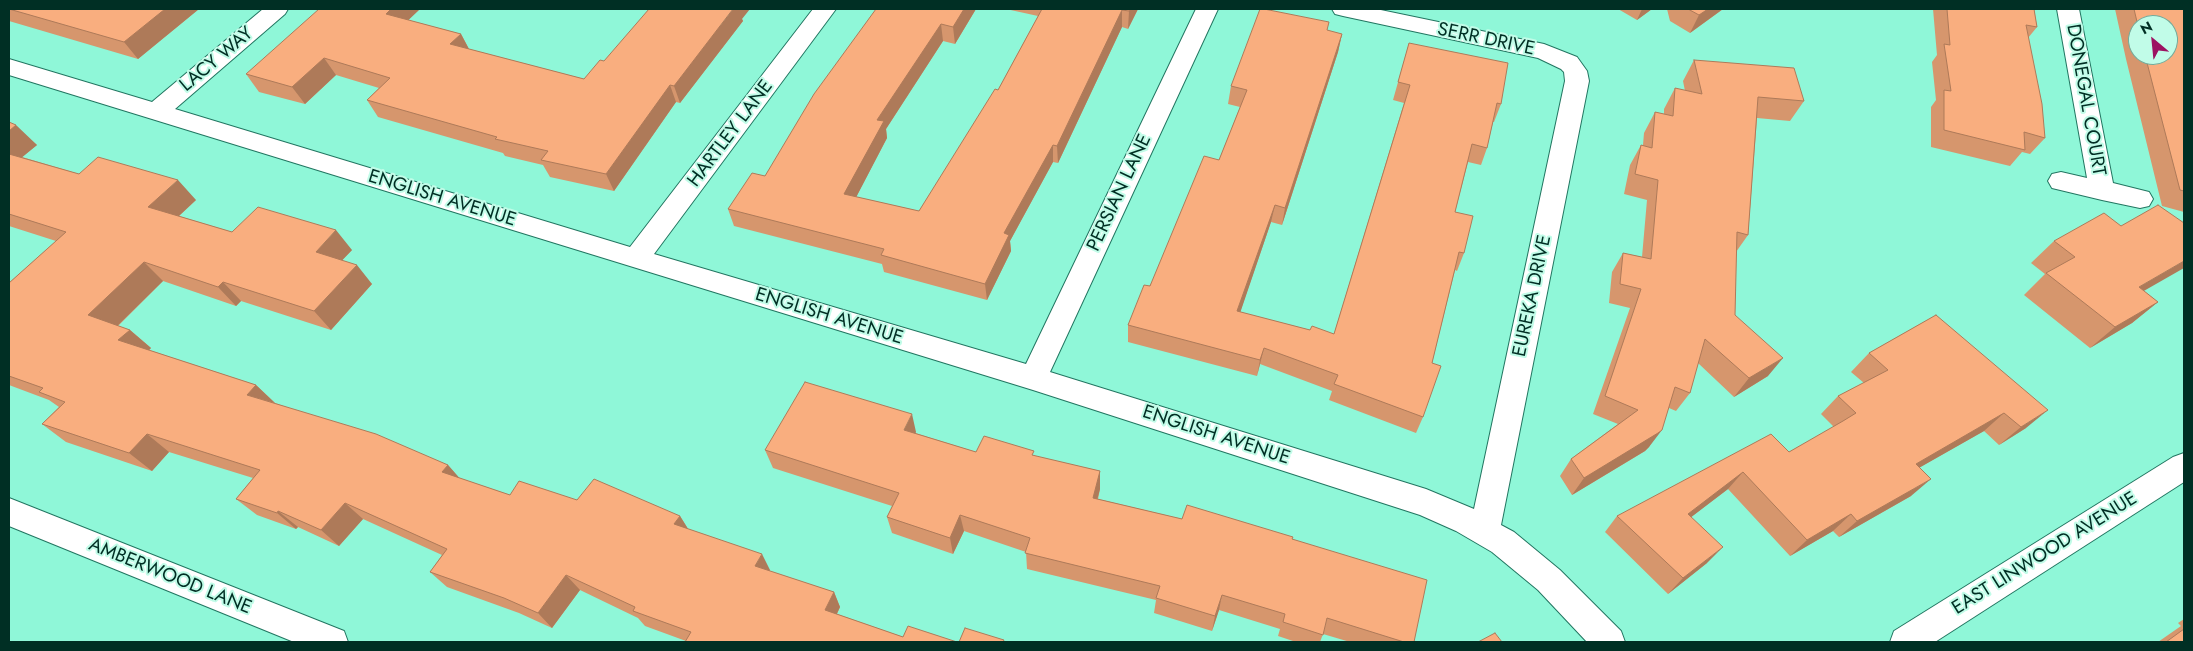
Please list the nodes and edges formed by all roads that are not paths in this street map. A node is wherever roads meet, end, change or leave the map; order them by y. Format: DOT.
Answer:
graph roads {
  1 [pos="277,9"];
  2 [pos="826,9"];
  3 [pos="1207,9"];
  4 [pos="1344,9"];
  5 [pos="2068,9"];
  6 [pos="1568,63"];
  7 [pos="9,67"];
  8 [pos="157,111"];
  9 [pos="2061,181"];
  10 [pos="2102,191"];
  11 [pos="2140,199"];
  12 [pos="636,259"];
  13 [pos="1034,378"];
  14 [pos="2184,466"];
  15 [pos="9,512"];
  16 [pos="1485,530"];
  17 [pos="332,642"];
  18 [pos="1609,642"];
  19 [pos="1906,642"];
  1 -- 8 [label="street, LACY WAY"];
  2 -- 12 [label="street, HARTLEY LANE"];
  3 -- 13 [label="street, PERSIAN LANE"];
  4 -- 6 [label="street, SERR DRIVE"];
  5 -- 10 [label="street, DONEGAL COURT"];
  6 -- 16 [label="street, EUREKA DRIVE"];
  7 -- 8 [label="street, ENGLISH AVENUE"];
  8 -- 12 [label="street, ENGLISH AVENUE"];
  9 -- 10 [label="street"];
  10 -- 11 [label="street"];
  12 -- 13 [label="street, ENGLISH AVENUE"];
  13 -- 16 [label="street, ENGLISH AVENUE"];
  14 -- 19 [label="street, EAST LINWOOD AVENUE"];
  15 -- 17 [label="street, AMBERWOOD LANE"];
  16 -- 18 [label="street, ENGLISH AVENUE"];
}
